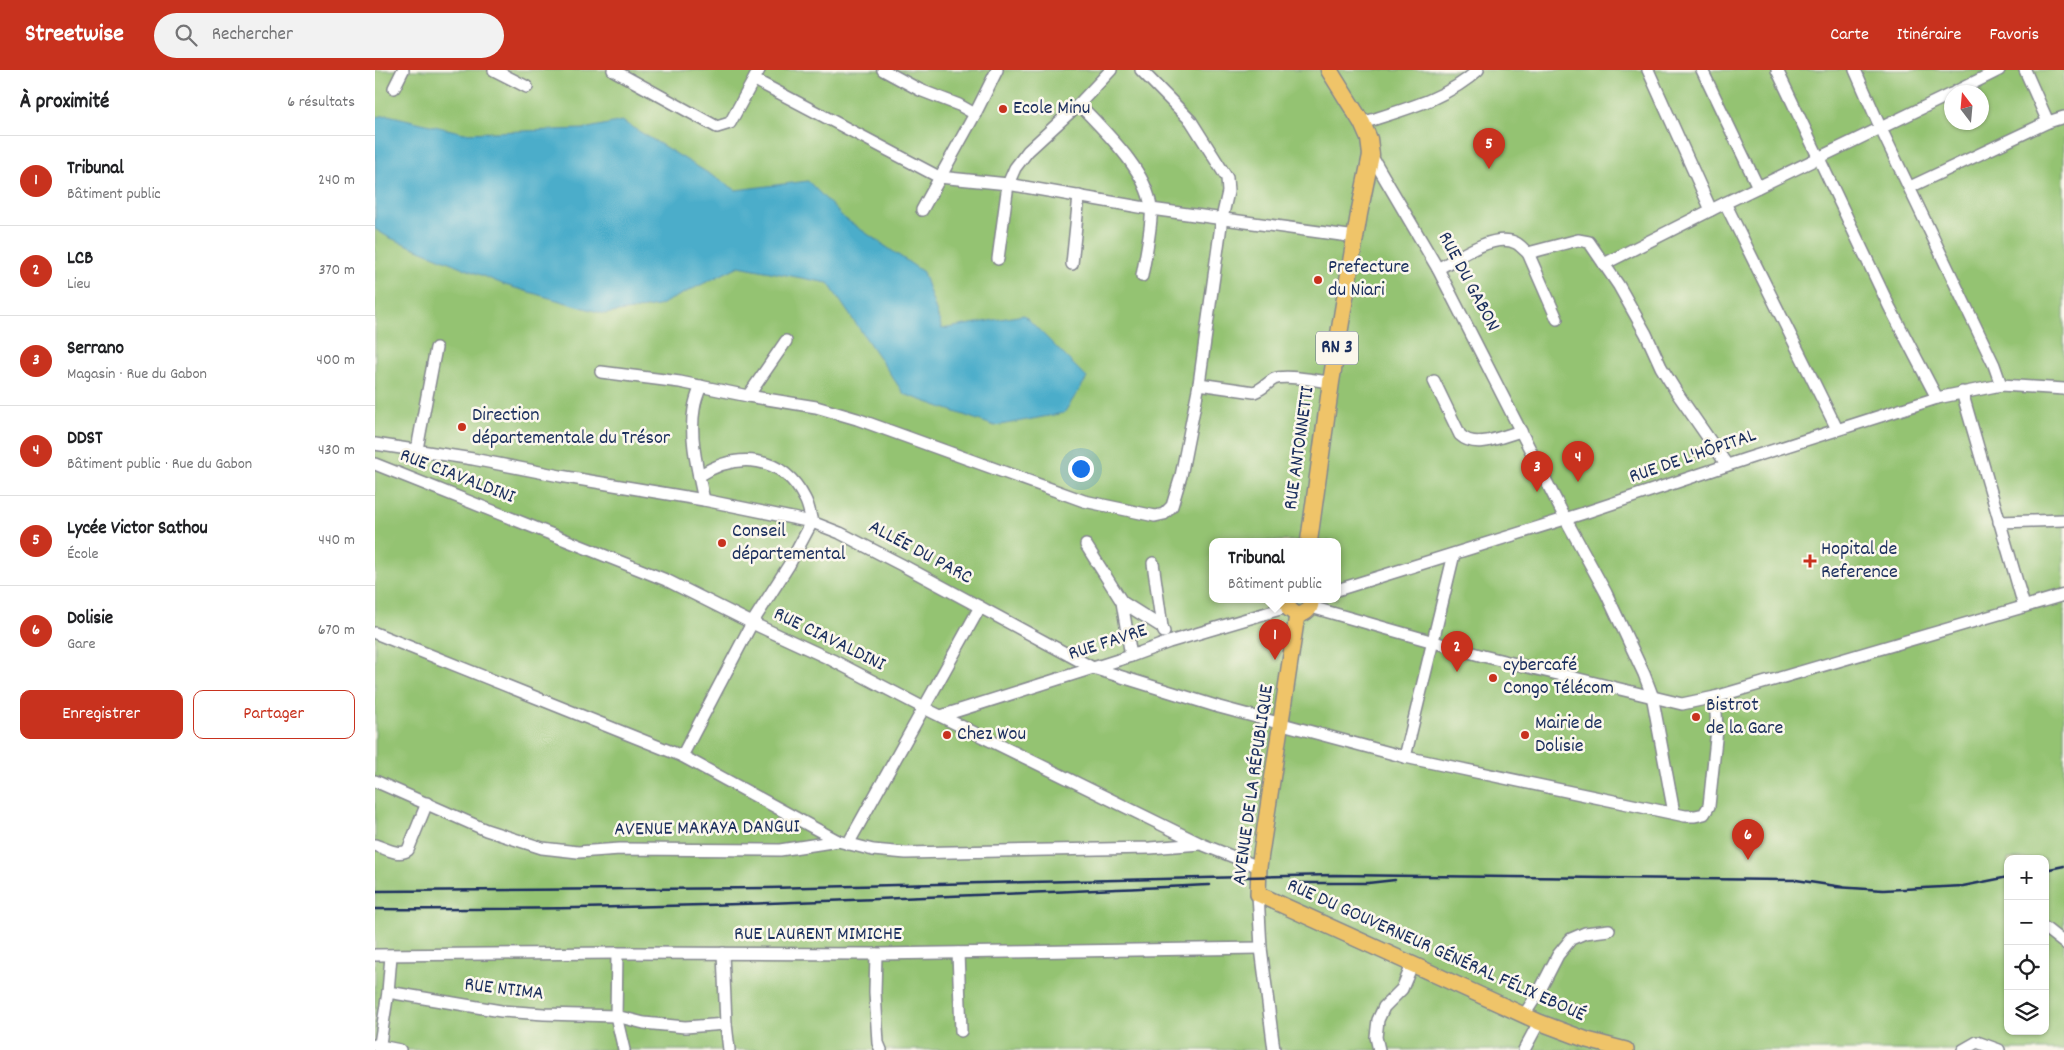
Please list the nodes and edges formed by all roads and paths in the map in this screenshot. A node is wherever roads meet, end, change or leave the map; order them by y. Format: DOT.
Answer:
graph roads {
  1 [pos="403,70"];
  2 [pos="494,70"];
  3 [pos="613,70"];
  4 [pos="883,70"];
  5 [pos="997,70"];
  6 [pos="1111,70"];
  7 [pos="1141,70"];
  8 [pos="1329,70"];
  9 [pos="1479,70"];
  10 [pos="1648,70"];
  11 [pos="1702,70"];
  12 [pos="1777,70"];
  13 [pos="1855,70"];
  14 [pos="1999,70"];
  15 [pos="2025,70"];
  16 [pos="757,75"];
  17 [pos="1969,85"];
  18 [pos="527,87"];
  19 [pos="393,88"];
  20 [pos="1944,98"];
  21 [pos="1079,104"];
  22 [pos="975,114"];
  23 [pos="2064,117"];
  24 [pos="2047,122"];
  25 [pos="1362,123"];
  26 [pos="1881,129"];
  27 [pos="1371,155"];
  28 [pos="1817,158"];
  29 [pos="939,177"];
  30 [pos="1008,184"];
  31 [pos="1758,187"];
  32 [pos="1911,187"];
  33 [pos="1079,196"];
  34 [pos="1725,203"];
  35 [pos="1151,208"];
  36 [pos="922,210"];
  37 [pos="1711,210"];
  38 [pos="1222,218"];
  39 [pos="1355,237"];
  40 [pos="1528,253"];
  41 [pos="998,259"];
  42 [pos="1073,264"];
  43 [pos="1604,264"];
  44 [pos="1439,268"];
  45 [pos="1142,276"];
  46 [pos="1557,319"];
  47 [pos="786,341"];
  48 [pos="436,348"];
  49 [pos="601,372"];
  50 [pos="1434,381"];
  51 [pos="1331,382"];
  52 [pos="1199,384"];
  53 [pos="2001,385"];
  54 [pos="701,386"];
  55 [pos="2064,389"];
  56 [pos="1962,392"];
  57 [pos="749,396"];
  58 [pos="1937,398"];
  59 [pos="1837,430"];
  60 [pos="1521,431"];
  61 [pos="375,444"];
  62 [pos="417,449"];
  63 [pos="375,464"];
  64 [pos="1727,466"];
  65 [pos="699,476"];
  66 [pos="704,500"];
  67 [pos="1565,518"];
  68 [pos="2064,520"];
  69 [pos="812,522"];
  70 [pos="1999,522"];
  71 [pos="1309,538"];
  72 [pos="1086,545"];
  73 [pos="1455,554"];
  74 [pos="1153,563"];
  75 [pos="1341,589"];
  76 [pos="2064,595"];
  77 [pos="1122,602"];
  78 [pos="1311,603"];
  79 [pos="2024,606"];
  80 [pos="981,607"];
  81 [pos="1291,607"];
  82 [pos="752,623"];
  83 [pos="1162,627"];
  84 [pos="375,633"];
  85 [pos="1169,642"];
  86 [pos="1432,642"];
  87 [pos="1131,656"];
  88 [pos="1093,668"];
  89 [pos="1652,695"];
  90 [pos="1715,697"];
  91 [pos="924,708"];
  92 [pos="941,716"];
  93 [pos="1282,725"];
  94 [pos="682,756"];
  95 [pos="1405,757"];
  96 [pos="375,781"];
  97 [pos="427,802"];
  98 [pos="1674,813"];
  99 [pos="843,843"];
  100 [pos="1201,844"];
  101 [pos="375,845"];
  102 [pos="1259,867"];
  103 [pos="1258,894"];
  104 [pos="1609,930"];
  105 [pos="2049,931"];
  106 [pos="2064,943"];
  107 [pos="1261,948"];
  108 [pos="617,953"];
  109 [pos="723,953"];
  110 [pos="957,953"];
  111 [pos="876,954"];
  112 [pos="375,955"];
  113 [pos="391,956"];
  114 [pos="1412,965"];
  115 [pos="388,992"];
  116 [pos="1524,1015"];
  117 [pos="616,1016"];
  118 [pos="1539,1022"];
  119 [pos="726,1024"];
  120 [pos="961,1030"];
  121 [pos="378,1047"];
  122 [pos="399,1050"];
  123 [pos="624,1050"];
  124 [pos="729,1050"];
  125 [pos="881,1050"];
  126 [pos="1274,1050"];
  127 [pos="1379,1050"];
  128 [pos="1524,1050"];
  129 [pos="1627,1050"];
  130 [pos="1963,1050"];
  131 [pos="1999,1050"];
  1 -- 19 [label="street"];
  2 -- 18 [label="street"];
  3 -- 16 [label="street"];
  4 -- 22 [label="street"];
  5 -- 22 [label="street"];
  6 -- 21 [label="street"];
  7 -- 38 [label="street"];
  8 -- 25 [label="highway, RUE DU GABON / RN 3"];
  9 -- 25 [label="street"];
  10 -- 37 [label="street"];
  11 -- 31 [label="street"];
  12 -- 28 [label="street"];
  13 -- 26 [label="street"];
  14 -- 17 [label="street"];
  15 -- 24 [label="street"];
  16 -- 29 [label="street"];
  20 -- 26 [label="street"];
  21 -- 30 [label="street"];
  21 -- 35 [label="street"];
  22 -- 29 [label="street"];
  23 -- 24 [label="street"];
  24 -- 32 [label="street"];
  25 -- 27 [label="highway, RUE DU GABON / RN 3"];
  26 -- 28 [label="street"];
  26 -- 32 [label="street"];
  27 -- 39 [label="highway, RUE ANTONNETTI / RN 3"];
  27 -- 44 [label="street, RUE DU GABON"];
  28 -- 31 [label="street"];
  28 -- 58 [label="street"];
  29 -- 30 [label="street"];
  29 -- 36 [label="street"];
  30 -- 33 [label="street"];
  30 -- 41 [label="street"];
  31 -- 34 [label="street"];
  32 -- 53 [label="street"];
  33 -- 35 [label="street"];
  33 -- 42 [label="street"];
  34 -- 37 [label="street"];
  34 -- 59 [label="street"];
  35 -- 38 [label="street"];
  35 -- 45 [label="street"];
  37 -- 43 [label="street"];
  38 -- 39 [label="street"];
  38 -- 52 [label="street"];
  39 -- 51 [label="highway, RUE ANTONNETTI / RN 3"];
  40 -- 43 [label="street"];
  40 -- 44 [label="street"];
  40 -- 46 [label="street"];
  43 -- 64 [label="street"];
  44 -- 60 [label="street, RUE DU GABON"];
  47 -- 57 [label="street"];
  48 -- 62 [label="street"];
  49 -- 54 [label="street"];
  50 -- 60 [label="street"];
  51 -- 52 [label="street"];
  51 -- 71 [label="highway, RUE ANTONNETTI / RN 3"];
  52 -- 57 [label="street"];
  53 -- 55 [label="street, RUE DE L'HÔPITAL"];
  53 -- 56 [label="street, RUE DE L'HÔPITAL"];
  54 -- 57 [label="street"];
  54 -- 65 [label="street"];
  56 -- 58 [label="street, RUE DE L'HÔPITAL"];
  56 -- 70 [label="street"];
  58 -- 59 [label="street, RUE DE L'HÔPITAL"];
  59 -- 64 [label="street, RUE DE L'HÔPITAL"];
  60 -- 67 [label="street, RUE DU GABON"];
  61 -- 62 [label="street, ALLÉE DU PARC"];
  62 -- 66 [label="street, ALLÉE DU PARC"];
  63 -- 82 [label="street, RUE CIAVALDINI"];
  64 -- 67 [label="street, RUE DE L'HÔPITAL"];
  65 -- 66 [label="street"];
  65 -- 69 [label="street"];
  66 -- 69 [label="street, ALLÉE DU PARC"];
  67 -- 73 [label="street, RUE DE L'HÔPITAL"];
  67 -- 89 [label="street, RUE DU GABON"];
  68 -- 70 [label="street"];
  69 -- 80 [label="street, ALLÉE DU PARC"];
  69 -- 82 [label="street"];
  70 -- 79 [label="street"];
  72 -- 77 [label="street"];
  73 -- 75 [label="street, RUE DE L'HÔPITAL"];
  73 -- 86 [label="street"];
  74 -- 83 [label="street"];
  76 -- 79 [label="street"];
  77 -- 83 [label="street"];
  77 -- 87 [label="street"];
  78 -- 81 [label="main road"];
  78 -- 86 [label="street"];
  79 -- 90 [label="street"];
  80 -- 88 [label="street, ALLÉE DU PARC"];
  80 -- 91 [label="street"];
  81 -- 85 [label="street, RUE FAVRE"];
  81 -- 93 [label="main road, AVENUE DE LA RÉPUBLIQUE"];
  82 -- 91 [label="street, RUE CIAVALDINI"];
  82 -- 94 [label="street"];
  83 -- 85 [label="street"];
  84 -- 94 [label="street"];
  85 -- 87 [label="street, RUE FAVRE"];
  86 -- 89 [label="street"];
  86 -- 95 [label="street"];
  87 -- 88 [label="street, RUE FAVRE"];
  88 -- 92 [label="street, RUE FAVRE"];
  88 -- 93 [label="street, ALLÉE DU PARC"];
  89 -- 90 [label="street"];
  89 -- 98 [label="street, RUE DU GABON"];
  90 -- 98 [label="street, ALLÉE DU PARC"];
  91 -- 92 [label="street, RUE CIAVALDINI"];
  91 -- 99 [label="street"];
  92 -- 100 [label="street, RUE CIAVALDINI"];
  93 -- 95 [label="street, ALLÉE DU PARC"];
  93 -- 102 [label="main road, AVENUE DE LA RÉPUBLIQUE"];
  94 -- 99 [label="street"];
  95 -- 98 [label="street, ALLÉE DU PARC"];
  96 -- 97 [label="street, AVENUE MAKAYA DANGUI"];
  97 -- 99 [label="street, AVENUE MAKAYA DANGUI"];
  97 -- 101 [label="street"];
  99 -- 100 [label="street, AVENUE MAKAYA DANGUI"];
  100 -- 102 [label="street, RUE CIAVALDINI"];
  102 -- 103 [label="main road, AVENUE DE LA RÉPUBLIQUE"];
  103 -- 107 [label="street, AVENUE DE LA RÉPUBLIQUE"];
  103 -- 114 [label="main road, RUE DU GOUVERNEUR GÉNÉRAL FÉLIX EBOUÉ"];
  104 -- 116 [label="street"];
  105 -- 106 [label="street"];
  107 -- 110 [label="street, RUE LAURENT MIMICHE"];
  107 -- 126 [label="street, AVENUE DE LA RÉPUBLIQUE"];
  108 -- 109 [label="street, RUE LAURENT MIMICHE"];
  108 -- 113 [label="street, RUE LAURENT MIMICHE"];
  108 -- 117 [label="street"];
  109 -- 111 [label="street, RUE LAURENT MIMICHE"];
  109 -- 119 [label="street"];
  110 -- 111 [label="street, RUE LAURENT MIMICHE"];
  110 -- 120 [label="street"];
  111 -- 125 [label="street"];
  112 -- 113 [label="street, RUE LAURENT MIMICHE"];
  113 -- 115 [label="street"];
  114 -- 116 [label="main road, RUE DU GOUVERNEUR GÉNÉRAL FÉLIX EBOUÉ"];
  114 -- 127 [label="street"];
  115 -- 117 [label="street, RUE NTIMA"];
  115 -- 121 [label="street"];
  116 -- 118 [label="main road, RUE DU GOUVERNEUR GÉNÉRAL FÉLIX EBOUÉ"];
  117 -- 119 [label="street, RUE NTIMA"];
  117 -- 123 [label="street"];
  118 -- 128 [label="street"];
  118 -- 129 [label="main road, RUE DU GOUVERNEUR GÉNÉRAL FÉLIX EBOUÉ"];
  119 -- 124 [label="street"];
  121 -- 122 [label="street"];
  130 -- 131 [label="street"];
}
